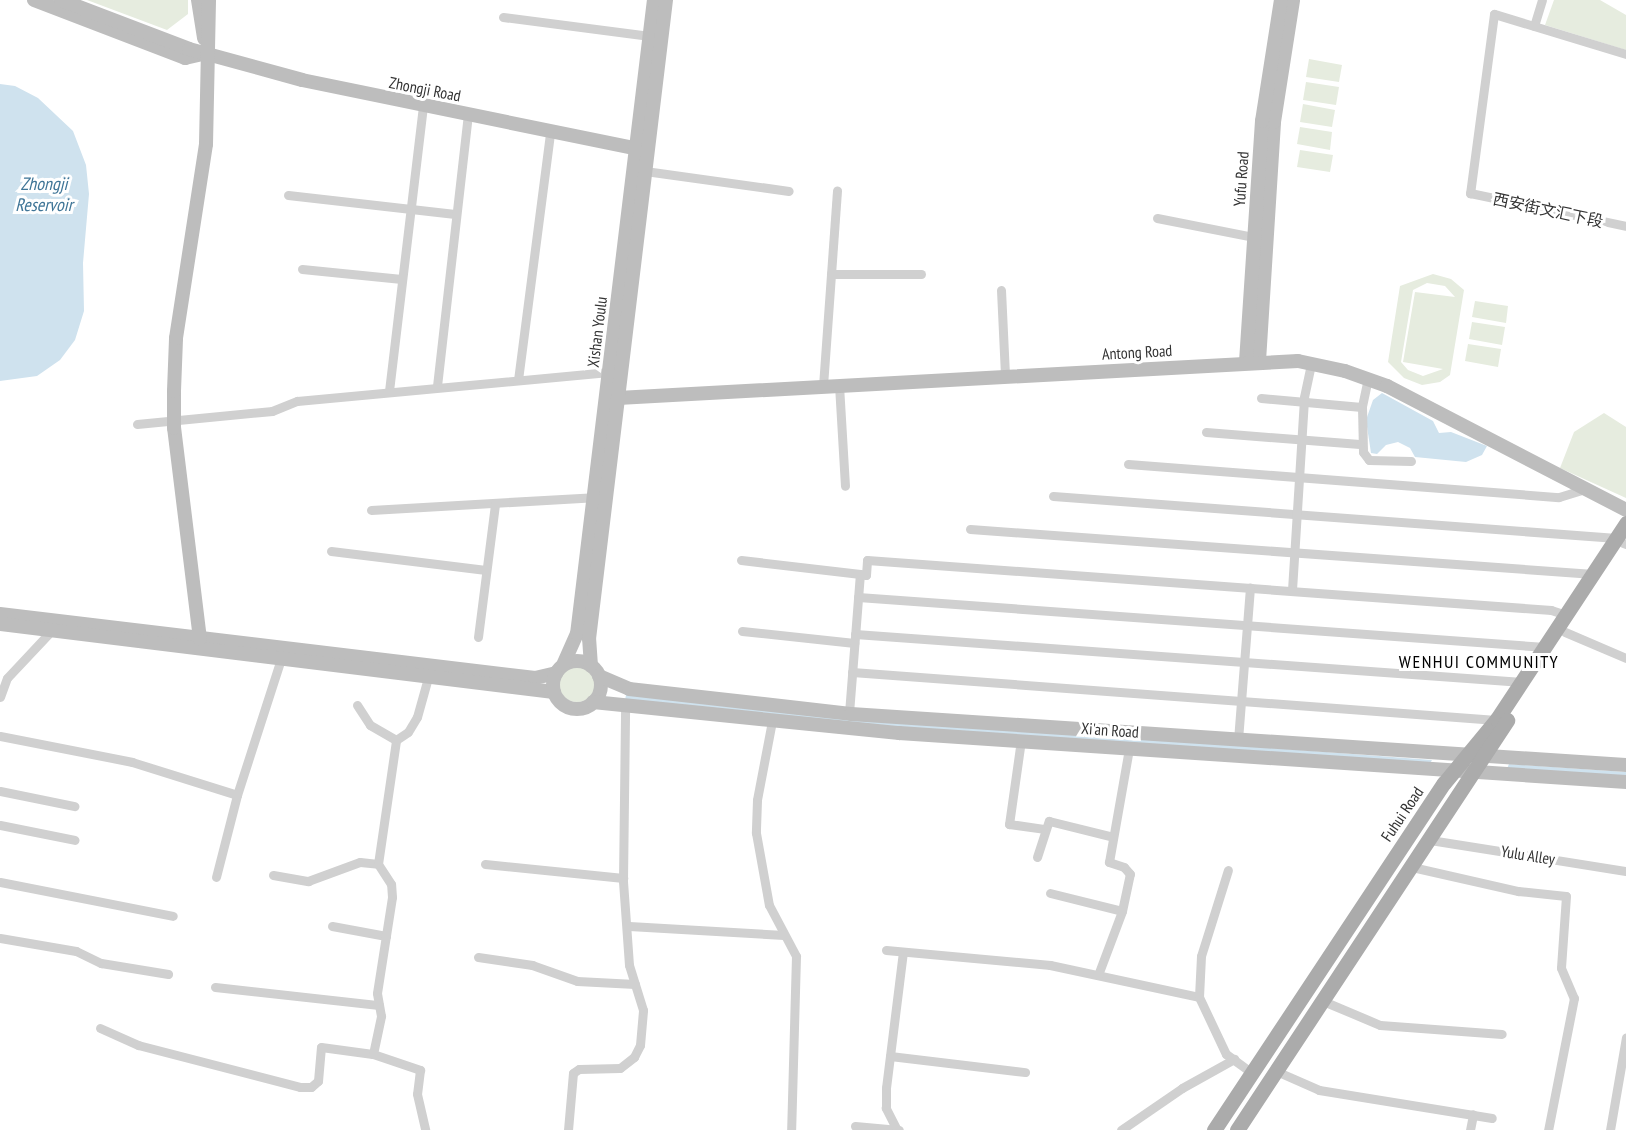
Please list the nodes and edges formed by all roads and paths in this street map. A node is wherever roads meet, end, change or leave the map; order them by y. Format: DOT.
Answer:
graph roads {
  1 [pos="34,0"];
  2 [pos="61,0"];
  3 [pos="198,0"];
  4 [pos="209,0"];
  5 [pos="654,0"];
  6 [pos="666,0"];
  7 [pos="1281,0"];
  8 [pos="1293,0"];
  9 [pos="1542,0"];
  10 [pos="503,17"];
  11 [pos="1534,26"];
  12 [pos="650,36"];
  13 [pos="207,53"];
  14 [pos="1626,54"];
  15 [pos="423,106"];
  16 [pos="468,115"];
  17 [pos="550,132"];
  18 [pos="638,148"];
  19 [pos="645,171"];
  20 [pos="789,191"];
  21 [pos="837,191"];
  22 [pos="288,195"];
  23 [pos="410,209"];
  24 [pos="455,214"];
  25 [pos="1157,218"];
  26 [pos="1626,226"];
  27 [pos="1254,237"];
  28 [pos="302,268"];
  29 [pos="831,274"];
  30 [pos="921,274"];
  31 [pos="402,279"];
  32 [pos="1001,290"];
  33 [pos="1253,361"];
  34 [pos="1311,363"];
  35 [pos="609,372"];
  36 [pos="1005,376"];
  37 [pos="1368,378"];
  38 [pos="518,380"];
  39 [pos="839,385"];
  40 [pos="437,386"];
  41 [pos="823,386"];
  42 [pos="389,391"];
  43 [pos="618,398"];
  44 [pos="1261,398"];
  45 [pos="1303,402"];
  46 [pos="1362,407"];
  47 [pos="174,420"];
  48 [pos="137,424"];
  49 [pos="1206,432"];
  50 [pos="1301,439"];
  51 [pos="1360,444"];
  52 [pos="1411,461"];
  53 [pos="1128,464"];
  54 [pos="1299,477"];
  55 [pos="844,486"];
  56 [pos="1586,489"];
  57 [pos="1053,496"];
  58 [pos="594,497"];
  59 [pos="495,504"];
  60 [pos="371,510"];
  61 [pos="1626,510"];
  62 [pos="1297,514"];
  63 [pos="1626,523"];
  64 [pos="970,529"];
  65 [pos="1623,541"];
  66 [pos="331,551"];
  67 [pos="1294,552"];
  68 [pos="741,560"];
  69 [pos="486,570"];
  70 [pos="860,574"];
  71 [pos="1593,574"];
  72 [pos="1250,587"];
  73 [pos="1292,590"];
  74 [pos="858,597"];
  75 [pos="0,614"];
  76 [pos="1566,615"];
  77 [pos="0,624"];
  78 [pos="1247,625"];
  79 [pos="59,628"];
  80 [pos="742,631"];
  81 [pos="1565,632"];
  82 [pos="478,637"];
  83 [pos="855,638"];
  84 [pos="200,639"];
  85 [pos="1545,647"];
  86 [pos="1626,658"];
  87 [pos="281,659"];
  88 [pos="1244,662"];
  89 [pos="559,669"];
  90 [pos="429,670"];
  91 [pos="595,671"];
  92 [pos="852,672"];
  93 [pos="1522,682"];
  94 [pos="554,692"];
  95 [pos="0,697"];
  96 [pos="1241,700"];
  97 [pos="593,702"];
  98 [pos="357,705"];
  99 [pos="625,705"];
  100 [pos="849,713"];
  101 [pos="1496,720"];
  102 [pos="772,721"];
  103 [pos="0,736"];
  104 [pos="396,740"];
  105 [pos="1021,740"];
  106 [pos="1238,740"];
  107 [pos="1129,748"];
  108 [pos="1468,755"];
  109 [pos="1484,756"];
  110 [pos="1626,765"];
  111 [pos="1455,770"];
  112 [pos="1474,772"];
  113 [pos="1626,782"];
  114 [pos="0,791"];
  115 [pos="237,795"];
  116 [pos="74,806"];
  117 [pos="0,825"];
  118 [pos="1044,829"];
  119 [pos="1113,837"];
  120 [pos="75,840"];
  121 [pos="1430,840"];
  122 [pos="1037,857"];
  123 [pos="378,864"];
  124 [pos="485,864"];
  125 [pos="1412,867"];
  126 [pos="1228,870"];
  127 [pos="1626,871"];
  128 [pos="273,875"];
  129 [pos="216,877"];
  130 [pos="623,878"];
  131 [pos="0,882"];
  132 [pos="1050,893"];
  133 [pos="1122,911"];
  134 [pos="173,916"];
  135 [pos="332,926"];
  136 [pos="629,926"];
  137 [pos="784,935"];
  138 [pos="386,936"];
  139 [pos="0,938"];
  140 [pos="886,950"];
  141 [pos="903,952"];
  142 [pos="478,957"];
  143 [pos="168,974"];
  144 [pos="1098,975"];
  145 [pos="634,984"];
  146 [pos="215,987"];
  147 [pos="1199,997"];
  148 [pos="1323,1001"];
  149 [pos="379,1005"];
  150 [pos="100,1028"];
  151 [pos="1502,1034"];
  152 [pos="1626,1037"];
  153 [pos="373,1054"];
  154 [pos="890,1056"];
  155 [pos="1234,1059"];
  156 [pos="1624,1065"];
  157 [pos="1276,1071"];
  158 [pos="1025,1072"];
  159 [pos="1252,1073"];
  160 [pos="1615,1101"];
  161 [pos="1626,1103"];
  162 [pos="1473,1114"];
  163 [pos="1492,1118"];
  164 [pos="855,1126"];
  165 [pos="425,1130"];
  166 [pos="568,1130"];
  167 [pos="791,1130"];
  168 [pos="898,1130"];
  169 [pos="1121,1130"];
  170 [pos="1214,1130"];
  171 [pos="1237,1130"];
  172 [pos="1470,1130"];
  173 [pos="1548,1130"];
  174 [pos="1610,1130"];
  1 -- 13 [label="street, Zhongji Road"];
  2 -- 13 [label="street, Zhongji Road"];
  3 -- 13 [label="street"];
  4 -- 13 [label="street"];
  5 -- 12 [label="street, Xishan Youlu"];
  6 -- 19 [label="street, Xishan Youlu"];
  7 -- 27 [label="street, Yufu Road"];
  8 -- 33 [label="street, Yufu Road"];
  9 -- 11 [label="street"];
  10 -- 12 [label="street"];
  11 -- 14 [label="street"];
  11 -- 26 [label="street, 西安街文汇下段"];
  12 -- 18 [label="street, Xishan Youlu"];
  13 -- 15 [label="street, Zhongji Road"];
  13 -- 47 [label="street"];
  15 -- 16 [label="street, Zhongji Road"];
  15 -- 23 [label="street"];
  16 -- 17 [label="street, Zhongji Road"];
  16 -- 24 [label="street"];
  17 -- 18 [label="street, Zhongji Road"];
  17 -- 38 [label="street"];
  18 -- 35 [label="street, Xishan Youlu"];
  19 -- 20 [label="street"];
  19 -- 43 [label="street, Xishan Youlu"];
  21 -- 29 [label="street"];
  22 -- 23 [label="street"];
  23 -- 24 [label="street"];
  23 -- 31 [label="street"];
  24 -- 40 [label="street"];
  25 -- 27 [label="street"];
  27 -- 33 [label="street, Yufu Road"];
  28 -- 31 [label="street"];
  29 -- 30 [label="street"];
  29 -- 41 [label="street"];
  31 -- 42 [label="street"];
  32 -- 36 [label="street"];
  33 -- 34 [label="street, Antong Road"];
  33 -- 36 [label="street, Antong Road"];
  34 -- 37 [label="street, Antong Road"];
  34 -- 45 [label="street"];
  35 -- 38 [label="street"];
  35 -- 58 [label="street, Xishan Youlu"];
  36 -- 39 [label="street, Antong Road"];
  37 -- 46 [label="street"];
  37 -- 56 [label="street, Antong Road"];
  38 -- 40 [label="street"];
  39 -- 41 [label="street, Antong Road"];
  39 -- 55 [label="street"];
  40 -- 42 [label="street"];
  41 -- 43 [label="street, Antong Road"];
  42 -- 47 [label="street"];
  43 -- 91 [label="street, Xishan Youlu"];
  44 -- 45 [label="street"];
  45 -- 46 [label="street"];
  45 -- 50 [label="street"];
  46 -- 51 [label="street"];
  47 -- 48 [label="street"];
  47 -- 84 [label="street"];
  49 -- 50 [label="street"];
  50 -- 51 [label="street"];
  50 -- 54 [label="street"];
  51 -- 52 [label="street"];
  53 -- 54 [label="street"];
  54 -- 56 [label="street"];
  54 -- 62 [label="street"];
  56 -- 61 [label="street, Antong Road"];
  57 -- 62 [label="street"];
  58 -- 59 [label="street"];
  58 -- 89 [label="street, Xishan Youlu"];
  59 -- 60 [label="street"];
  59 -- 69 [label="street"];
  62 -- 65 [label="street"];
  62 -- 67 [label="street"];
  63 -- 65 [label="main road, Fuhui Road"];
  64 -- 67 [label="street"];
  65 -- 71 [label="main road, Fuhui Road"];
  65 -- 81 [label="main road, Fuhui Road"];
  66 -- 69 [label="street"];
  67 -- 71 [label="street"];
  67 -- 73 [label="street"];
  68 -- 70 [label="street"];
  69 -- 82 [label="street"];
  70 -- 72 [label="street"];
  70 -- 74 [label="street"];
  71 -- 76 [label="main road, Fuhui Road"];
  72 -- 73 [label="street"];
  72 -- 78 [label="street"];
  73 -- 76 [label="street"];
  74 -- 78 [label="street"];
  74 -- 83 [label="street"];
  75 -- 79 [label="street"];
  76 -- 85 [label="main road, Fuhui Road"];
  77 -- 79 [label="street"];
  78 -- 85 [label="street"];
  78 -- 88 [label="street"];
  79 -- 84 [label="street"];
  79 -- 87 [label="street"];
  79 -- 95 [label="street"];
  80 -- 83 [label="street"];
  81 -- 86 [label="street"];
  81 -- 109 [label="main road, Fuhui Road"];
  83 -- 88 [label="street"];
  83 -- 92 [label="street"];
  84 -- 90 [label="street"];
  85 -- 93 [label="main road, Fuhui Road"];
  87 -- 90 [label="street"];
  87 -- 115 [label="street"];
  88 -- 93 [label="street"];
  88 -- 96 [label="street"];
  89 -- 90 [label="street"];
  89 -- 91 [label="street"];
  89 -- 94 [label="street"];
  90 -- 94 [label="street"];
  90 -- 104 [label="street"];
  91 -- 97 [label="street"];
  91 -- 100 [label="street, Xi'an Road"];
  92 -- 96 [label="street"];
  92 -- 100 [label="street"];
  93 -- 101 [label="main road, Fuhui Road"];
  94 -- 97 [label="street"];
  96 -- 101 [label="street"];
  96 -- 106 [label="street"];
  97 -- 99 [label="street, Xi'an Road"];
  98 -- 104 [label="street"];
  99 -- 102 [label="street, Xi'an Road"];
  99 -- 130 [label="street"];
  100 -- 106 [label="street, Xi'an Road"];
  101 -- 108 [label="main road, Fuhui Road"];
  102 -- 105 [label="street, Xi'an Road"];
  102 -- 137 [label="street"];
  103 -- 115 [label="street"];
  104 -- 123 [label="street"];
  105 -- 107 [label="street, Xi'an Road"];
  105 -- 118 [label="street"];
  106 -- 108 [label="street, Xi'an Road"];
  107 -- 111 [label="street, Xi'an Road"];
  107 -- 119 [label="street"];
  108 -- 109 [label="street, Xi'an Road"];
  108 -- 111 [label="main road, Fuhui Road"];
  109 -- 110 [label="street, Xi'an Road"];
  109 -- 112 [label="main road, Fuhui Road"];
  111 -- 112 [label="street, Xi'an Road"];
  111 -- 159 [label="main road, Fuhui Road"];
  112 -- 113 [label="street, Xi'an Road"];
  112 -- 121 [label="main road, Fuhui Road"];
  114 -- 116 [label="street"];
  115 -- 129 [label="street"];
  117 -- 120 [label="street"];
  118 -- 119 [label="street"];
  118 -- 122 [label="street"];
  119 -- 133 [label="street"];
  121 -- 125 [label="main road, Fuhui Road"];
  121 -- 127 [label="street, Yulu Alley"];
  123 -- 128 [label="street"];
  123 -- 138 [label="street"];
  124 -- 130 [label="street"];
  125 -- 148 [label="main road, Fuhui Road"];
  125 -- 173 [label="street"];
  126 -- 147 [label="street"];
  130 -- 136 [label="street"];
  131 -- 134 [label="street"];
  132 -- 133 [label="street"];
  133 -- 144 [label="street"];
  135 -- 138 [label="street"];
  136 -- 137 [label="street"];
  136 -- 145 [label="street"];
  137 -- 167 [label="street"];
  138 -- 149 [label="street"];
  139 -- 143 [label="street"];
  140 -- 141 [label="street"];
  141 -- 144 [label="street"];
  141 -- 154 [label="street"];
  142 -- 145 [label="street"];
  144 -- 147 [label="street"];
  145 -- 166 [label="street"];
  146 -- 149 [label="street"];
  147 -- 155 [label="street"];
  148 -- 151 [label="street"];
  148 -- 157 [label="main road, Fuhui Road"];
  149 -- 153 [label="street"];
  150 -- 153 [label="street"];
  152 -- 156 [label="street"];
  153 -- 165 [label="street"];
  154 -- 158 [label="street"];
  154 -- 168 [label="street"];
  155 -- 159 [label="street"];
  155 -- 169 [label="street"];
  156 -- 160 [label="street"];
  157 -- 162 [label="street"];
  157 -- 171 [label="main road, Fuhui Road"];
  159 -- 170 [label="main road, Fuhui Road"];
  160 -- 161 [label="street"];
  160 -- 174 [label="street"];
  162 -- 163 [label="street"];
  162 -- 172 [label="street"];
  164 -- 168 [label="street"];
}
